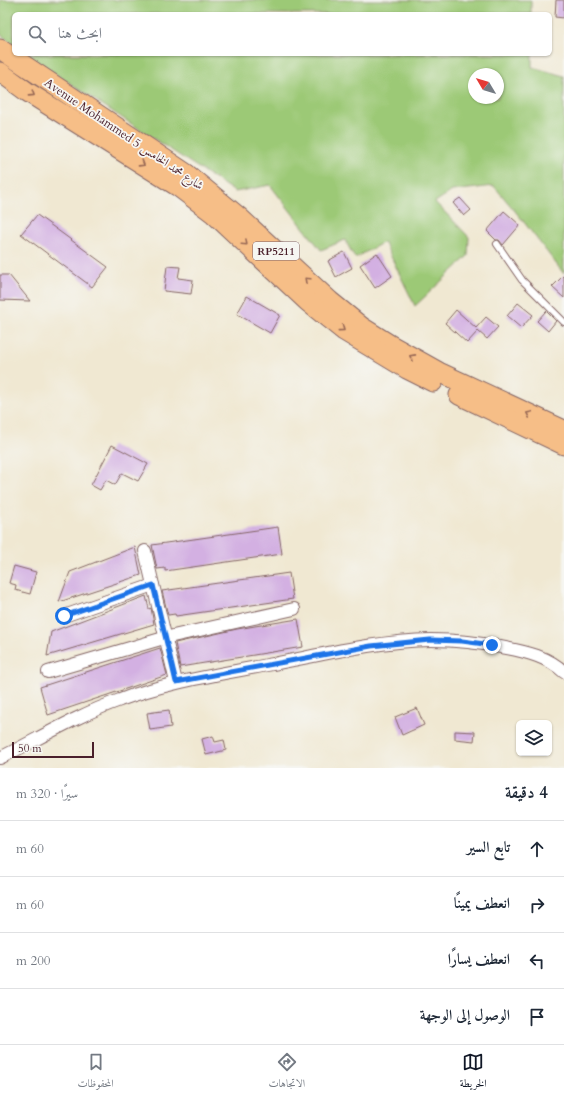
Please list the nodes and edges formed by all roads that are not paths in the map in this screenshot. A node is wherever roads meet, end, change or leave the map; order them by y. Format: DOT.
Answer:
graph roads {
  1 [pos="0,49"];
  2 [pos="0,72"];
  3 [pos="497,244"];
  4 [pos="564,322"];
  5 [pos="564,430"];
  6 [pos="564,445"];
  7 [pos="145,551"];
  8 [pos="153,585"];
  9 [pos="294,609"];
  10 [pos="64,616"];
  11 [pos="164,638"];
  12 [pos="48,672"];
  13 [pos="564,672"];
  14 [pos="176,682"];
  15 [pos="0,758"];
  5 -- 1 [label="main road, Avenue Mohammed 5 شارع محمد الخامس / RP5211, one-way"];
  2 -- 6 [label="main road, Avenue Mohammed 5 شارع محمد الخامس / RP5211, one-way"];
  3 -- 4 [label="lane"];
  7 -- 8 [label="street"];
  8 -- 10 [label="street"];
  8 -- 11 [label="street"];
  9 -- 11 [label="street"];
  11 -- 12 [label="street"];
  11 -- 14 [label="street"];
  13 -- 14 [label="street"];
  14 -- 15 [label="street"];
}
